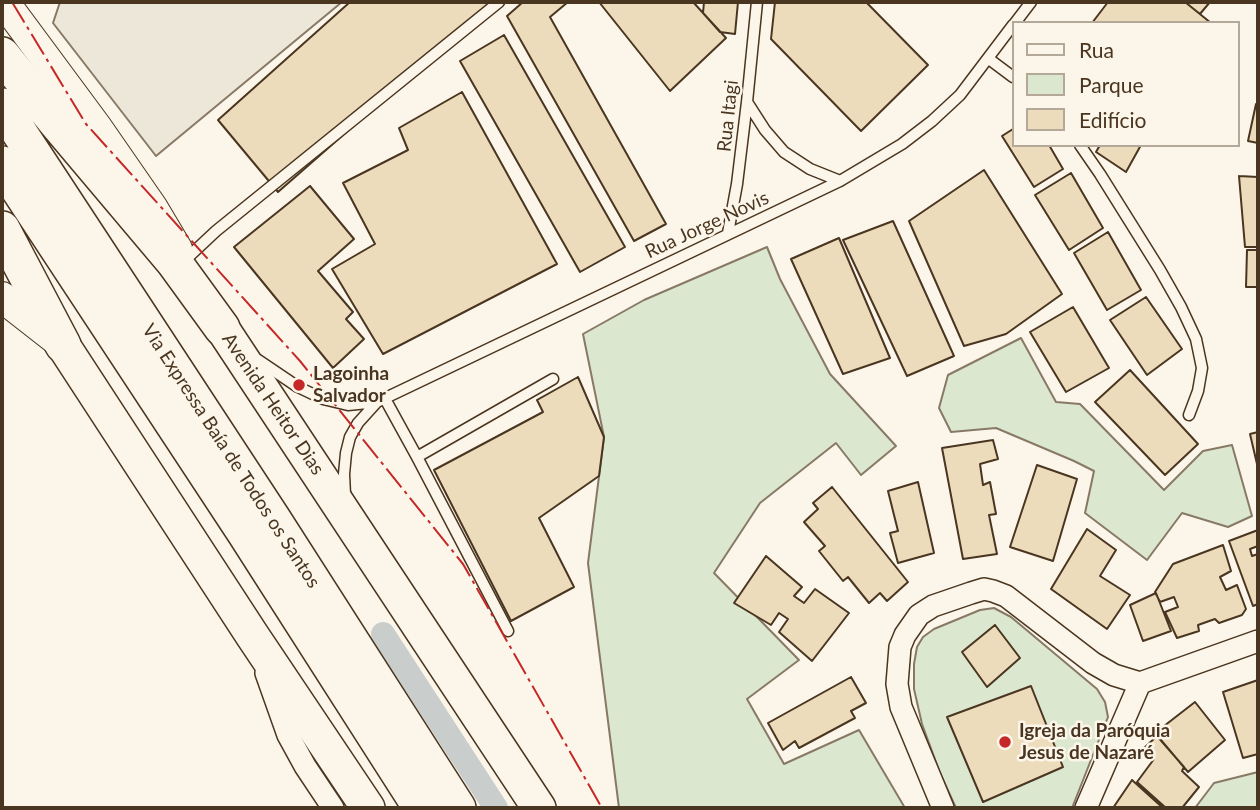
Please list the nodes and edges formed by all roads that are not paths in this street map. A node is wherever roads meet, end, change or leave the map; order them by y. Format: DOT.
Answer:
graph roads {
  1 [pos="499,2"];
  2 [pos="757,2"];
  3 [pos="1031,2"];
  4 [pos="10,4"];
  5 [pos="1016,21"];
  6 [pos="1012,27"];
  7 [pos="2,55"];
  8 [pos="989,59"];
  9 [pos="1012,76"];
  10 [pos="747,102"];
  11 [pos="2,106"];
  12 [pos="1081,147"];
  13 [pos="14,154"];
  14 [pos="840,181"];
  15 [pos="2,229"];
  16 [pos="728,233"];
  17 [pos="2,254"];
  18 [pos="184,261"];
  19 [pos="2,297"];
  20 [pos="227,334"];
  21 [pos="63,345"];
  22 [pos="553,379"];
  23 [pos="380,400"];
  24 [pos="1189,415"];
  25 [pos="417,457"];
  26 [pos="346,515"];
  27 [pos="508,631"];
  28 [pos="252,635"];
  29 [pos="1258,642"];
  30 [pos="1140,683"];
  31 [pos="333,808"];
  32 [pos="368,808"];
  33 [pos="421,808"];
  34 [pos="458,808"];
  35 [pos="539,808"];
  36 [pos="943,808"];
  37 [pos="1086,808"];
  1 -- 18 [label="lane"];
  2 -- 10 [label="lane, Rua Itagi"];
  3 -- 5 [label="lane, Rua Jorge Novis"];
  4 -- 18 [label="main road, Avenida Heitor Dias"];
  6 -- 8 [label="lane, Rua Jorge Novis"];
  7 -- 20 [label="highway"];
  8 -- 9 [label="lane"];
  8 -- 14 [label="lane, Rua Jorge Novis"];
  10 -- 14 [label="lane"];
  10 -- 16 [label="lane, Rua Itagi"];
  11 -- 13 [label="highway, Via Expressa Baía de Todos os Santos"];
  12 -- 24 [label="lane"];
  13 -- 33 [label="highway, Via Expressa Baía de Todos os Santos"];
  13 -- 34 [label="highway, Via Expressa Baía de Todos os Santos"];
  14 -- 16 [label="lane, Rua Jorge Novis"];
  15 -- 21 [label="highway"];
  16 -- 23 [label="lane, Rua Jorge Novis"];
  17 -- 21 [label="main road"];
  18 -- 20 [label="main road, Avenida Heitor Dias"];
  19 -- 21 [label="main road"];
  20 -- 23 [label="lane, Rua Jorge Novis"];
  20 -- 26 [label="main road, Avenida Heitor Dias"];
  21 -- 28 [label="main road"];
  22 -- 25 [label="lane"];
  23 -- 25 [label="lane"];
  23 -- 26 [label="lane, Rua Jorge Novis"];
  25 -- 27 [label="lane"];
  26 -- 35 [label="main road, Avenida Heitor Dias"];
  28 -- 31 [label="street"];
  28 -- 32 [label="main road"];
  29 -- 30 [label="street"];
  30 -- 36 [label="street"];
  30 -- 37 [label="street"];
}
